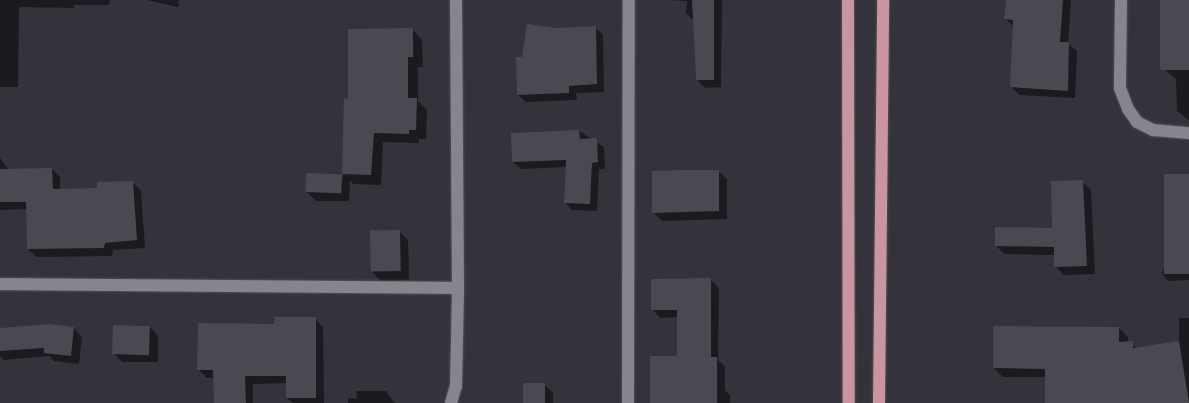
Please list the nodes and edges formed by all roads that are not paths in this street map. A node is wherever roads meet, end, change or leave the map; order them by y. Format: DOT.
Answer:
graph roads {
  1 [pos="456,0"];
  2 [pos="629,0"];
  3 [pos="848,0"];
  4 [pos="883,0"];
  5 [pos="1121,0"];
  6 [pos="1189,133"];
  7 [pos="0,284"];
  8 [pos="458,288"];
  9 [pos="452,403"];
  10 [pos="628,403"];
  11 [pos="849,403"];
  12 [pos="879,403"];
  1 -- 8 [label="street"];
  2 -- 10 [label="street"];
  3 -- 11 [label="main road"];
  4 -- 12 [label="main road"];
  5 -- 6 [label="street"];
  7 -- 8 [label="street"];
  8 -- 9 [label="street"];
}
